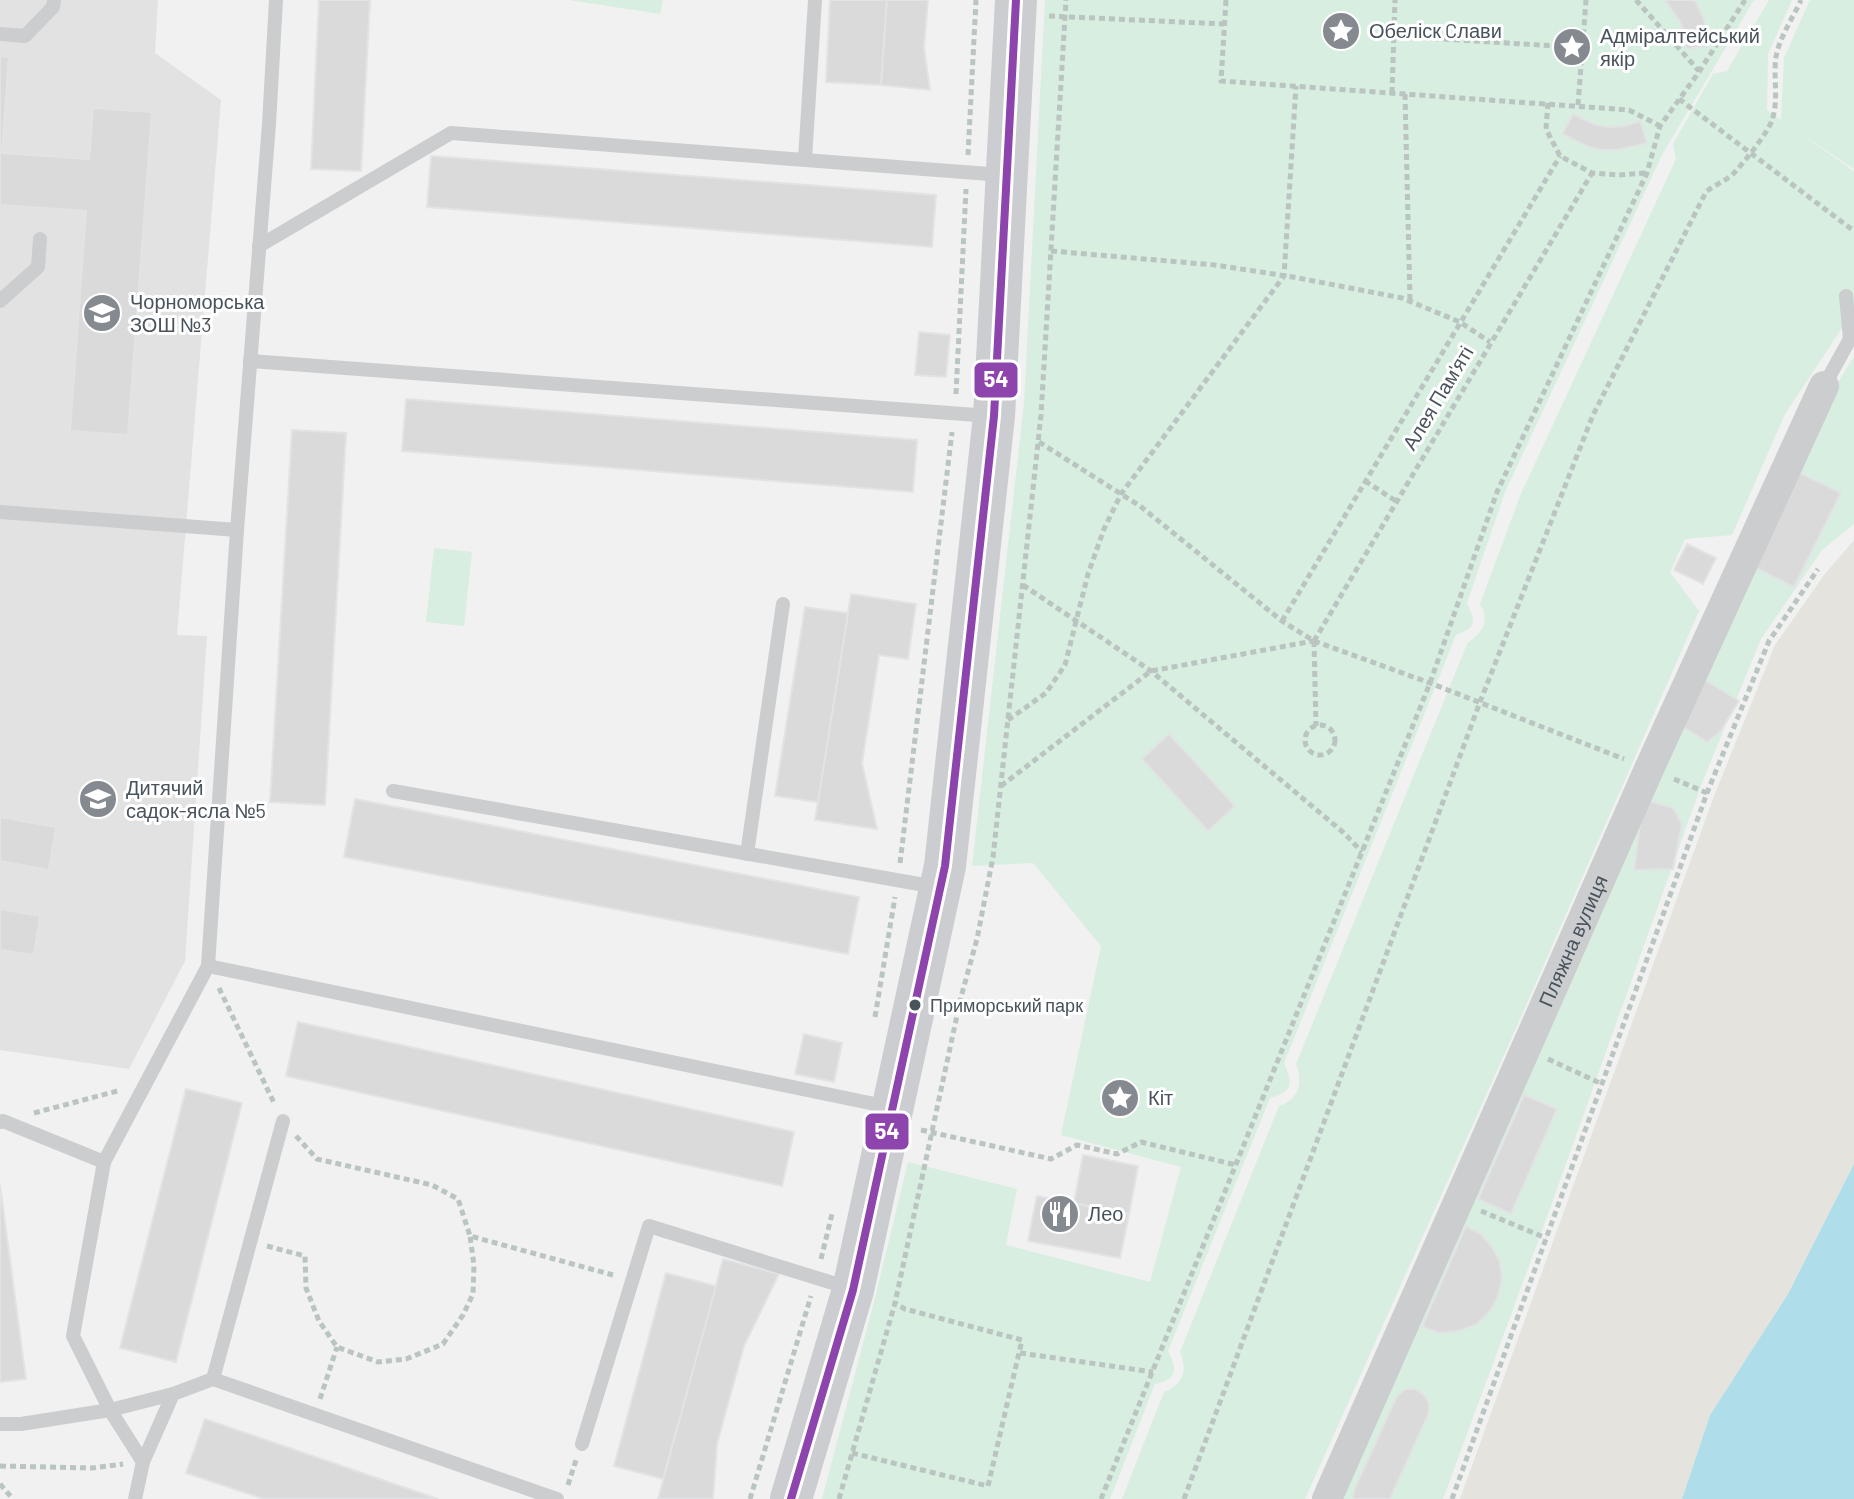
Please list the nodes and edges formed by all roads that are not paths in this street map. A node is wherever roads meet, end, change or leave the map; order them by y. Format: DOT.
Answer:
graph roads {
  1 [pos="54,0"];
  2 [pos="276,0"];
  3 [pos="815,0"];
  4 [pos="1002,9"];
  5 [pos="0,34"];
  6 [pos="805,159"];
  7 [pos="987,174"];
  8 [pos="40,239"];
  9 [pos="259,246"];
  10 [pos="1846,296"];
  11 [pos="0,301"];
  12 [pos="250,361"];
  13 [pos="1824,386"];
  14 [pos="975,415"];
  15 [pos="0,512"];
  16 [pos="237,530"];
  17 [pos="783,604"];
  18 [pos="393,791"];
  19 [pos="747,854"];
  20 [pos="940,888"];
  21 [pos="208,966"];
  22 [pos="893,1108"];
  23 [pos="283,1121"];
  24 [pos="1,1122"];
  25 [pos="104,1162"];
  26 [pos="835,1284"];
  27 [pos="213,1379"];
  28 [pos="173,1394"];
  29 [pos="110,1410"];
  30 [pos="0,1424"];
  31 [pos="582,1444"];
  32 [pos="143,1462"];
  33 [pos="135,1499"];
  34 [pos="557,1499"];
  35 [pos="791,1499"];
  36 [pos="1327,1499"];
  1 -- 5 [label="lane"];
  2 -- 9 [label="lane"];
  3 -- 6 [label="lane"];
  4 -- 7 [label="street"];
  6 -- 7 [label="lane"];
  6 -- 9 [label="lane"];
  7 -- 14 [label="street"];
  8 -- 11 [label="lane"];
  9 -- 12 [label="lane"];
  10 -- 13 [label="lane"];
  12 -- 14 [label="lane"];
  12 -- 16 [label="lane"];
  13 -- 36 [label="street, Пляжна вулиця"];
  14 -- 20 [label="street"];
  15 -- 16 [label="lane"];
  16 -- 21 [label="lane"];
  17 -- 19 [label="lane"];
  18 -- 19 [label="lane"];
  19 -- 20 [label="lane"];
  20 -- 22 [label="street"];
  21 -- 22 [label="lane"];
  21 -- 25 [label="lane"];
  22 -- 26 [label="street"];
  23 -- 27 [label="lane"];
  24 -- 25 [label="lane"];
  25 -- 29 [label="lane"];
  26 -- 31 [label="lane"];
  26 -- 35 [label="street"];
  27 -- 28 [label="lane"];
  27 -- 34 [label="lane"];
  28 -- 29 [label="lane"];
  28 -- 32 [label="lane"];
  29 -- 30 [label="lane"];
  29 -- 32 [label="lane"];
  32 -- 33 [label="lane"];
}
